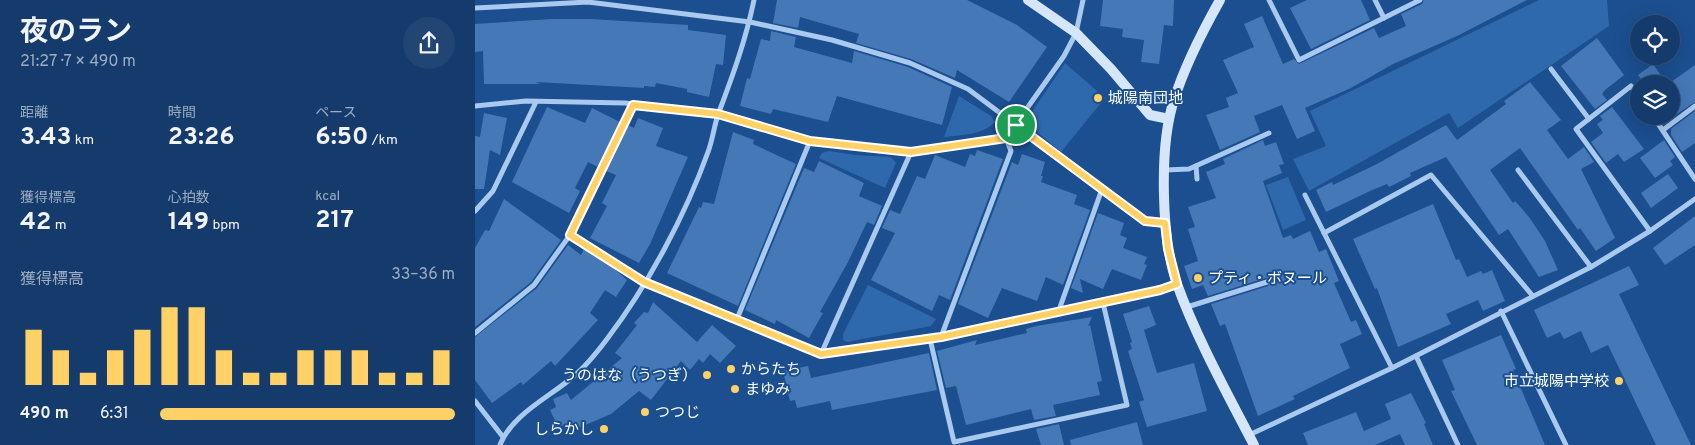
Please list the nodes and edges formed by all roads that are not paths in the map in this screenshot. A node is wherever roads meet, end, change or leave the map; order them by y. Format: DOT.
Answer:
graph roads {
  1 [pos="755,0"];
  2 [pos="1028,0"];
  3 [pos="1083,0"];
  4 [pos="1220,0"];
  5 [pos="1269,0"];
  6 [pos="1375,0"];
  7 [pos="1420,0"];
  8 [pos="475,8"];
  9 [pos="1384,18"];
  10 [pos="750,22"];
  11 [pos="1076,33"];
  12 [pos="1551,69"];
  13 [pos="1630,87"];
  14 [pos="536,102"];
  15 [pos="633,105"];
  16 [pos="475,106"];
  17 [pos="1695,106"];
  18 [pos="718,114"];
  19 [pos="1169,119"];
  20 [pos="1589,119"];
  21 [pos="1016,125"];
  22 [pos="1659,125"];
  23 [pos="1663,130"];
  24 [pos="1269,133"];
  25 [pos="1006,138"];
  26 [pos="810,141"];
  27 [pos="911,152"];
  28 [pos="1196,166"];
  29 [pos="1165,170"];
  30 [pos="1518,170"];
  31 [pos="1197,179"];
  32 [pos="1695,179"];
  33 [pos="1102,189"];
  34 [pos="1305,195"];
  35 [pos="1695,199"];
  36 [pos="475,211"];
  37 [pos="1165,223"];
  38 [pos="1650,231"];
  39 [pos="1324,232"];
  40 [pos="570,235"];
  41 [pos="1591,266"];
  42 [pos="644,282"];
  43 [pos="1267,282"];
  44 [pos="1177,284"];
  45 [pos="1533,295"];
  46 [pos="1103,303"];
  47 [pos="1187,307"];
  48 [pos="1059,310"];
  49 [pos="1501,311"];
  50 [pos="737,319"];
  51 [pos="475,333"];
  52 [pos="941,337"];
  53 [pos="930,339"];
  54 [pos="821,354"];
  55 [pos="1416,356"];
  56 [pos="1392,368"];
  57 [pos="475,401"];
  58 [pos="503,437"];
  59 [pos="1251,440"];
  60 [pos="500,445"];
  61 [pos="1458,445"];
  62 [pos="1566,445"];
  1 -- 10 [label="street"];
  2 -- 11 [label="street"];
  3 -- 11 [label="street"];
  4 -- 19 [label="street"];
  5 -- 9 [label="street"];
  6 -- 9 [label="street"];
  7 -- 9 [label="street"];
  8 -- 10 [label="street"];
  10 -- 18 [label="street"];
  10 -- 21 [label="street"];
  11 -- 19 [label="street"];
  11 -- 21 [label="street"];
  12 -- 20 [label="street"];
  13 -- 20 [label="street"];
  14 -- 15 [label="street"];
  14 -- 16 [label="street"];
  14 -- 36 [label="street"];
  15 -- 18 [label="street"];
  15 -- 40 [label="street"];
  17 -- 23 [label="street"];
  18 -- 26 [label="street"];
  18 -- 42 [label="street"];
  19 -- 29 [label="street"];
  20 -- 38 [label="street"];
  21 -- 25 [label="street"];
  21 -- 33 [label="street"];
  22 -- 23 [label="street"];
  23 -- 32 [label="street"];
  24 -- 28 [label="street"];
  25 -- 27 [label="street"];
  25 -- 52 [label="street"];
  26 -- 27 [label="street"];
  26 -- 50 [label="street"];
  27 -- 54 [label="street"];
  28 -- 29 [label="street"];
  28 -- 31 [label="street"];
  29 -- 37 [label="street"];
  30 -- 41 [label="street"];
  33 -- 37 [label="street"];
  33 -- 48 [label="street"];
  34 -- 39 [label="street"];
  35 -- 38 [label="street"];
  37 -- 44 [label="street"];
  38 -- 41 [label="street"];
  39 -- 45 [label="street"];
  39 -- 56 [label="street"];
  40 -- 42 [label="street"];
  40 -- 51 [label="street"];
  41 -- 45 [label="street"];
  42 -- 50 [label="street"];
  42 -- 58 [label="street"];
  43 -- 47 [label="street"];
  44 -- 46 [label="street"];
  44 -- 47 [label="street"];
  45 -- 49 [label="street"];
  46 -- 48 [label="street"];
  46 -- 53 [label="street"];
  47 -- 59 [label="street"];
  48 -- 52 [label="street"];
  49 -- 55 [label="street"];
  49 -- 62 [label="street"];
  50 -- 54 [label="street"];
  52 -- 53 [label="street"];
  53 -- 54 [label="street"];
  55 -- 56 [label="street"];
  55 -- 61 [label="street"];
  56 -- 59 [label="street"];
  57 -- 58 [label="street"];
  58 -- 60 [label="street"];
}
